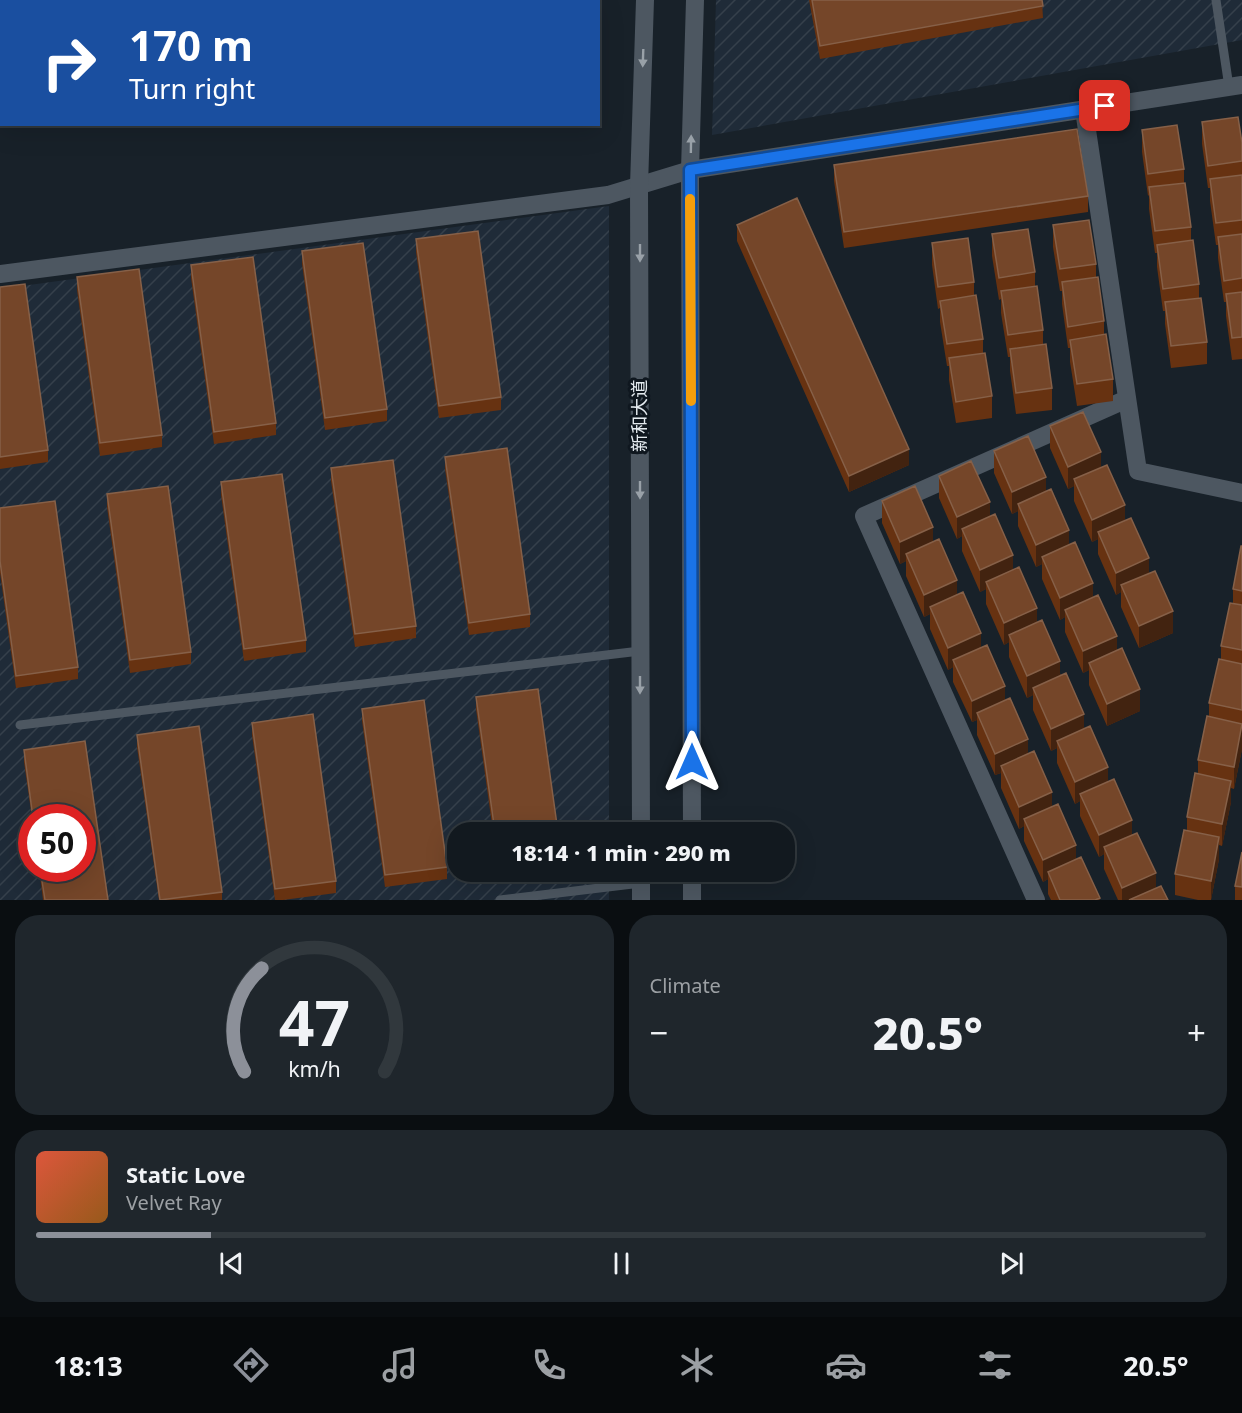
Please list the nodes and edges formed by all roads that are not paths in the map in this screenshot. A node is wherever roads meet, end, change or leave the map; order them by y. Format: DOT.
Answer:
graph roads {
  1 [pos="645,0"];
  2 [pos="695,0"];
  3 [pos="1216,0"];
  4 [pos="1236,86"];
  5 [pos="1084,110"];
  6 [pos="690,170"];
  7 [pos="639,186"];
  8 [pos="0,274"];
  9 [pos="1127,399"];
  10 [pos="1242,493"];
  11 [pos="640,651"];
  12 [pos="20,725"];
  13 [pos="640,822"];
  14 [pos="692,822"];
  15 [pos="692,882"];
  16 [pos="641,885"];
  17 [pos="500,900"];
  18 [pos="692,900"];
  19 [pos="1036,900"];
  1 -- 7 [label="street, 新和大道, one-way"];
  6 -- 2 [label="street, one-way"];
  3 -- 4 [label="lane"];
  4 -- 5 [label="street"];
  5 -- 6 [label="street"];
  5 -- 9 [label="street"];
  6 -- 7 [label="street"];
  6 -- 14 [label="street"];
  7 -- 8 [label="street"];
  7 -- 11 [label="street, 新和大道, one-way"];
  9 -- 10 [label="street"];
  9 -- 19 [label="street"];
  11 -- 12 [label="lane"];
  11 -- 13 [label="street, 新和大道, one-way"];
  15 -- 18 [label="street"];
  16 -- 17 [label="lane"];
}
